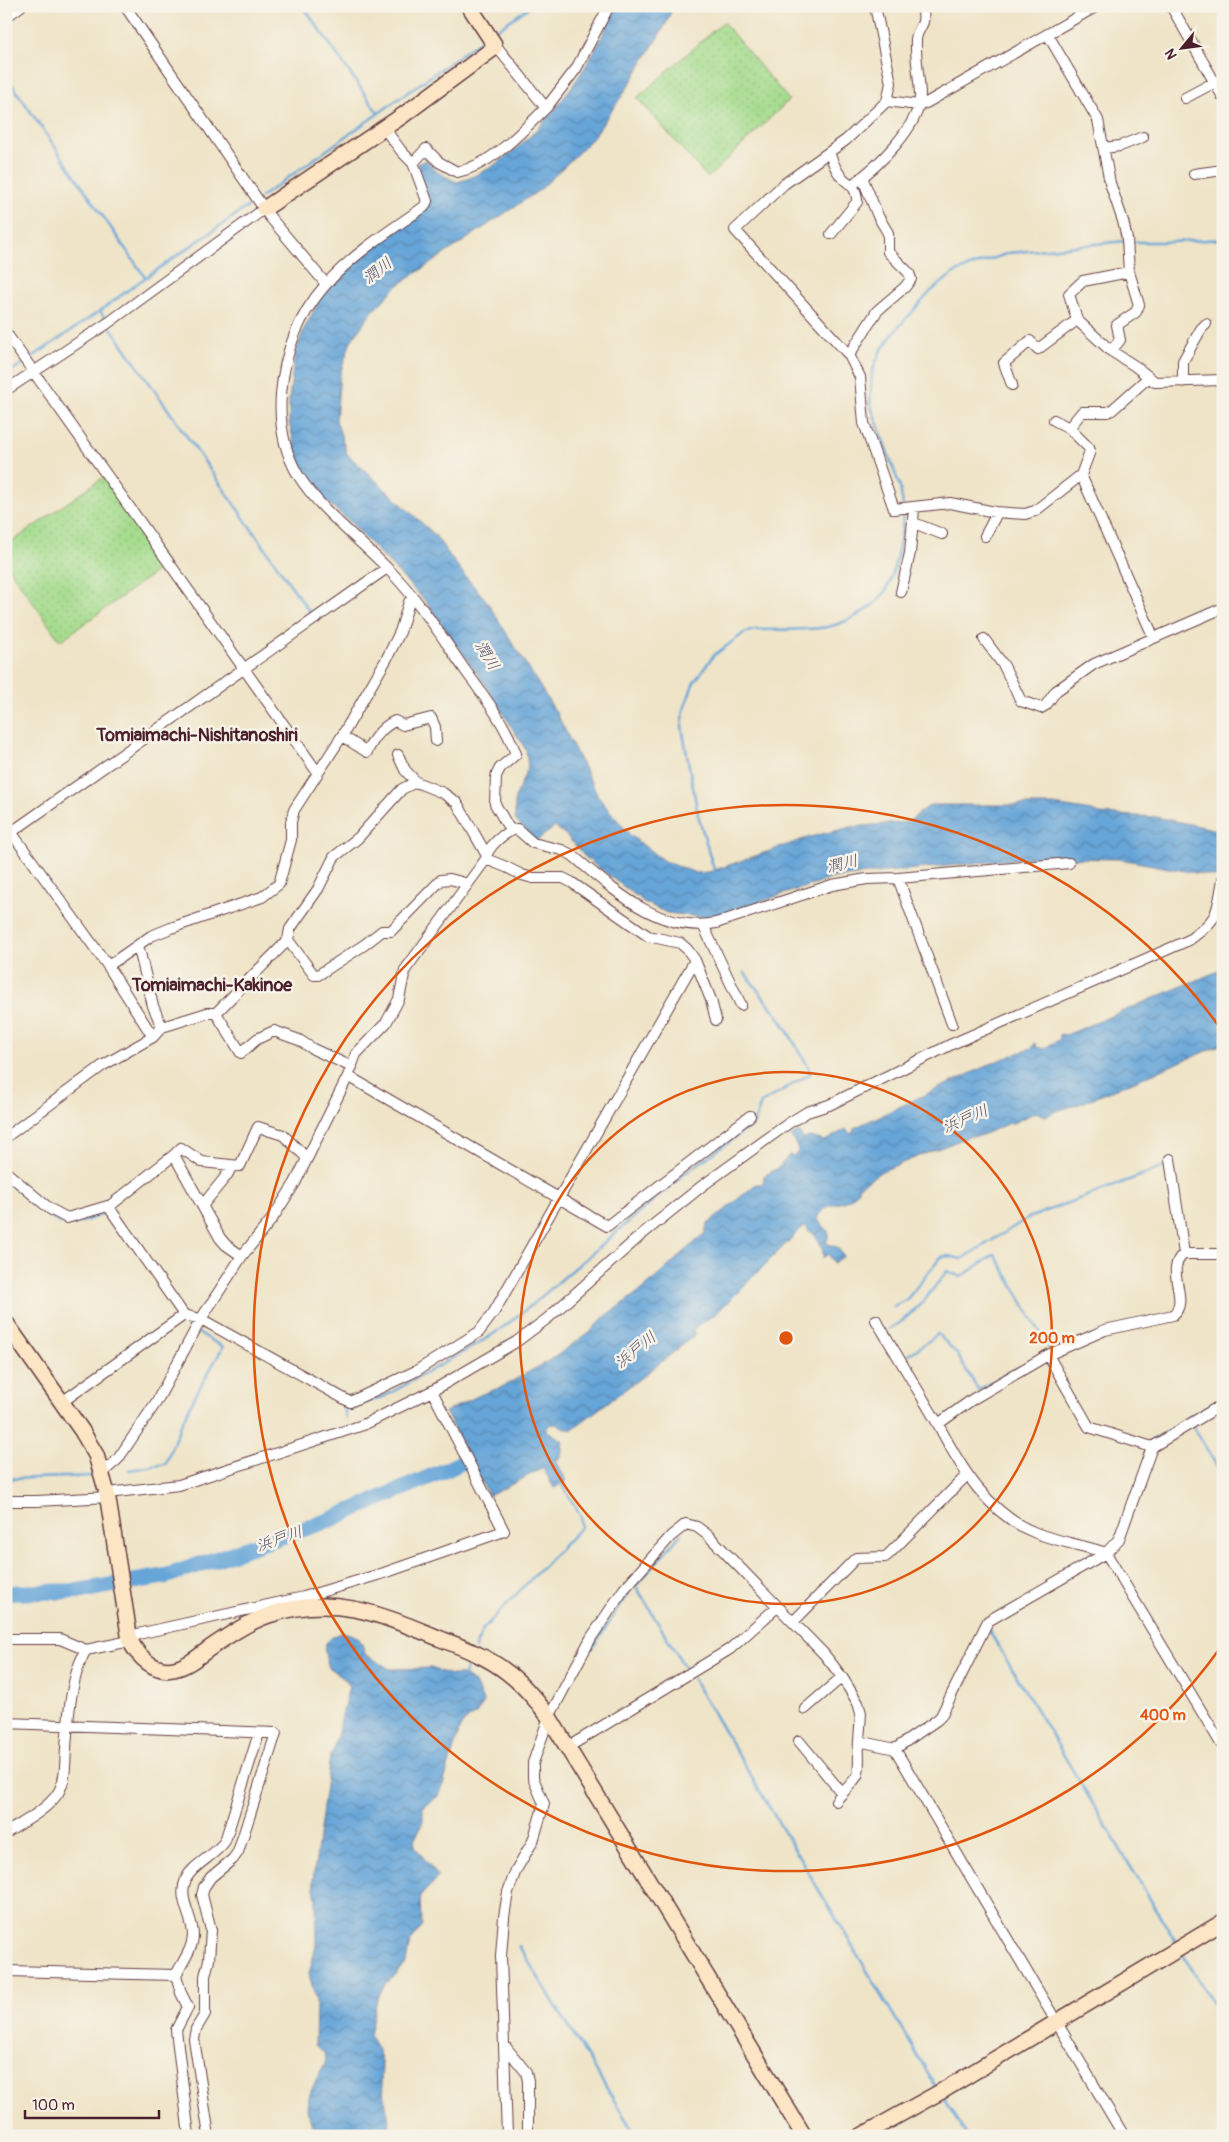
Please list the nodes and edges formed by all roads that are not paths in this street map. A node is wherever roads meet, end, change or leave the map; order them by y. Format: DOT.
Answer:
graph roads {
  1 [pos="21,6"];
  2 [pos="125,6"];
  3 [pos="469,6"];
  4 [pos="609,6"];
  5 [pos="875,6"];
  6 [pos="923,6"];
  7 [pos="1171,6"];
  8 [pos="1093,7"];
  9 [pos="6,17"];
  10 [pos="489,35"];
  11 [pos="1048,35"];
  12 [pos="1215,82"];
  13 [pos="1223,97"];
  14 [pos="1185,98"];
  15 [pos="887,101"];
  16 [pos="918,106"];
  17 [pos="546,108"];
  18 [pos="389,125"];
  19 [pos="1143,137"];
  20 [pos="1104,148"];
  21 [pos="829,153"];
  22 [pos="413,163"];
  23 [pos="1223,170"];
  24 [pos="1194,174"];
  25 [pos="862,177"];
  26 [pos="853,184"];
  27 [pos="264,209"];
  28 [pos="831,234"];
  29 [pos="1129,272"];
  30 [pos="326,284"];
  31 [pos="1077,320"];
  32 [pos="1206,324"];
  33 [pos="6,333"];
  34 [pos="1111,351"];
  35 [pos="849,355"];
  36 [pos="32,369"];
  37 [pos="1149,377"];
  38 [pos="1223,380"];
  39 [pos="1183,382"];
  40 [pos="1012,385"];
  41 [pos="6,390"];
  42 [pos="1054,420"];
  43 [pos="1068,428"];
  44 [pos="1081,475"];
  45 [pos="912,509"];
  46 [pos="995,512"];
  47 [pos="914,523"];
  48 [pos="942,534"];
  49 [pos="985,536"];
  50 [pos="387,568"];
  51 [pos="901,592"];
  52 [pos="413,598"];
  53 [pos="1223,608"];
  54 [pos="1154,638"];
  55 [pos="984,639"];
  56 [pos="243,669"];
  57 [pos="342,736"];
  58 [pos="436,741"];
  59 [pos="398,755"];
  60 [pos="318,773"];
  61 [pos="416,782"];
  62 [pos="8,831"];
  63 [pos="508,832"];
  64 [pos="487,855"];
  65 [pos="1069,863"];
  66 [pos="898,878"];
  67 [pos="1223,879"];
  68 [pos="468,884"];
  69 [pos="703,926"];
  70 [pos="288,940"];
  71 [pos="138,945"];
  72 [pos="694,960"];
  73 [pos="108,966"];
  74 [pos="741,1005"];
  75 [pos="216,1013"];
  76 [pos="716,1020"];
  77 [pos="952,1024"];
  78 [pos="162,1027"];
  79 [pos="153,1037"];
  80 [pos="350,1072"];
  81 [pos="750,1116"];
  82 [pos="6,1137"];
  83 [pos="174,1155"];
  84 [pos="307,1158"];
  85 [pos="1170,1159"];
  86 [pos="232,1166"];
  87 [pos="6,1172"];
  88 [pos="559,1198"];
  89 [pos="108,1206"];
  90 [pos="202,1206"];
  91 [pos="1184,1254"];
  92 [pos="1223,1254"];
  93 [pos="242,1256"];
  94 [pos="184,1315"];
  95 [pos="201,1318"];
  96 [pos="876,1320"];
  97 [pos="6,1323"];
  98 [pos="1048,1355"];
  99 [pos="432,1391"];
  100 [pos="62,1402"];
  101 [pos="1223,1404"];
  102 [pos="938,1424"];
  103 [pos="1152,1447"];
  104 [pos="102,1473"];
  105 [pos="967,1475"];
  106 [pos="107,1495"];
  107 [pos="6,1500"];
  108 [pos="1106,1554"];
  109 [pos="777,1607"];
  110 [pos="793,1622"];
  111 [pos="128,1634"];
  112 [pos="6,1639"];
  113 [pos="82,1649"];
  114 [pos="842,1677"];
  115 [pos="805,1709"];
  116 [pos="549,1717"];
  117 [pos="6,1723"];
  118 [pos="67,1727"];
  119 [pos="259,1733"];
  120 [pos="799,1741"];
  121 [pos="859,1741"];
  122 [pos="1223,1746"];
  123 [pos="568,1747"];
  124 [pos="895,1749"];
  125 [pos="6,1833"];
  126 [pos="1223,1922"];
  127 [pos="6,1971"];
  128 [pos="176,1975"];
  129 [pos="1056,2022"];
  130 [pos="504,2045"];
  131 [pos="189,2136"];
  132 [pos="209,2136"];
  133 [pos="507,2136"];
  134 [pos="528,2136"];
  135 [pos="804,2136"];
  136 [pos="860,2136"];
  137 [pos="1124,2136"];
  1 -- 9 [label="street"];
  2 -- 27 [label="street"];
  3 -- 10 [label="street"];
  4 -- 17 [label="street"];
  5 -- 15 [label="street"];
  6 -- 16 [label="street"];
  7 -- 12 [label="street"];
  8 -- 11 [label="street"];
  10 -- 17 [label="street"];
  10 -- 18 [label="street"];
  11 -- 16 [label="street"];
  11 -- 20 [label="street"];
  12 -- 13 [label="street"];
  12 -- 14 [label="street"];
  15 -- 16 [label="street"];
  15 -- 21 [label="street"];
  16 -- 25 [label="street"];
  17 -- 22 [label="street"];
  18 -- 22 [label="street"];
  18 -- 27 [label="street"];
  19 -- 20 [label="street"];
  20 -- 29 [label="street"];
  21 -- 26 [label="street"];
  21 -- 35 [label="street"];
  22 -- 30 [label="street"];
  23 -- 24 [label="street"];
  25 -- 26 [label="street"];
  25 -- 35 [label="street"];
  26 -- 28 [label="street"];
  27 -- 30 [label="street"];
  27 -- 36 [label="street"];
  29 -- 31 [label="street"];
  29 -- 34 [label="street"];
  30 -- 50 [label="street"];
  31 -- 34 [label="street"];
  31 -- 40 [label="street"];
  32 -- 39 [label="street"];
  33 -- 36 [label="street"];
  34 -- 37 [label="street"];
  35 -- 45 [label="street"];
  36 -- 41 [label="street"];
  36 -- 56 [label="street"];
  37 -- 39 [label="street"];
  37 -- 43 [label="street"];
  38 -- 39 [label="street"];
  42 -- 43 [label="street"];
  43 -- 44 [label="street"];
  44 -- 46 [label="street"];
  44 -- 54 [label="street"];
  45 -- 46 [label="street"];
  45 -- 47 [label="street"];
  46 -- 49 [label="street"];
  47 -- 48 [label="street"];
  47 -- 51 [label="street"];
  50 -- 52 [label="street"];
  50 -- 56 [label="street"];
  52 -- 57 [label="street"];
  52 -- 63 [label="street"];
  53 -- 54 [label="street"];
  54 -- 55 [label="street"];
  56 -- 60 [label="street"];
  56 -- 62 [label="street"];
  57 -- 58 [label="street"];
  57 -- 60 [label="street"];
  59 -- 61 [label="street"];
  60 -- 71 [label="street"];
  61 -- 64 [label="street"];
  61 -- 70 [label="street"];
  62 -- 73 [label="street"];
  63 -- 64 [label="street"];
  63 -- 69 [label="street"];
  64 -- 68 [label="street"];
  64 -- 72 [label="street"];
  65 -- 66 [label="street"];
  66 -- 69 [label="street"];
  66 -- 77 [label="street"];
  67 -- 99 [label="street"];
  68 -- 70 [label="street"];
  68 -- 80 [label="street"];
  69 -- 74 [label="street"];
  70 -- 75 [label="street"];
  71 -- 73 [label="street"];
  71 -- 78 [label="street"];
  72 -- 76 [label="street"];
  72 -- 88 [label="street"];
  73 -- 79 [label="street"];
  75 -- 78 [label="street"];
  75 -- 80 [label="street"];
  78 -- 79 [label="street"];
  79 -- 82 [label="street"];
  80 -- 84 [label="street"];
  80 -- 88 [label="street"];
  81 -- 88 [label="street"];
  83 -- 86 [label="street"];
  83 -- 89 [label="street"];
  83 -- 90 [label="street"];
  84 -- 86 [label="street"];
  84 -- 93 [label="street"];
  85 -- 91 [label="street"];
  86 -- 90 [label="street"];
  87 -- 89 [label="street"];
  88 -- 95 [label="street"];
  89 -- 94 [label="street"];
  90 -- 93 [label="street"];
  91 -- 92 [label="street"];
  91 -- 98 [label="street"];
  93 -- 95 [label="street"];
  94 -- 95 [label="street"];
  94 -- 100 [label="street"];
  95 -- 104 [label="street"];
  96 -- 102 [label="street"];
  97 -- 100 [label="street"];
  98 -- 102 [label="street"];
  98 -- 103 [label="street"];
  99 -- 106 [label="street"];
  99 -- 111 [label="street"];
  100 -- 104 [label="street"];
  101 -- 103 [label="street"];
  102 -- 105 [label="street"];
  103 -- 108 [label="street"];
  104 -- 106 [label="street"];
  105 -- 108 [label="street"];
  105 -- 110 [label="street"];
  106 -- 107 [label="street"];
  106 -- 111 [label="street"];
  108 -- 122 [label="street"];
  108 -- 124 [label="street"];
  109 -- 110 [label="street"];
  109 -- 116 [label="street"];
  109 -- 123 [label="street"];
  110 -- 114 [label="street"];
  111 -- 113 [label="street"];
  111 -- 116 [label="street"];
  112 -- 113 [label="street"];
  113 -- 118 [label="street"];
  114 -- 115 [label="street"];
  114 -- 121 [label="street"];
  116 -- 123 [label="street"];
  116 -- 130 [label="street"];
  117 -- 118 [label="street"];
  118 -- 119 [label="street"];
  118 -- 125 [label="street"];
  119 -- 128 [label="street"];
  119 -- 132 [label="street"];
  120 -- 121 [label="street"];
  121 -- 124 [label="street"];
  123 -- 135 [label="street"];
  124 -- 129 [label="street"];
  126 -- 129 [label="street"];
  127 -- 128 [label="street"];
  128 -- 131 [label="street"];
  129 -- 136 [label="street"];
  129 -- 137 [label="street"];
  130 -- 133 [label="street"];
  130 -- 134 [label="street"];
}
